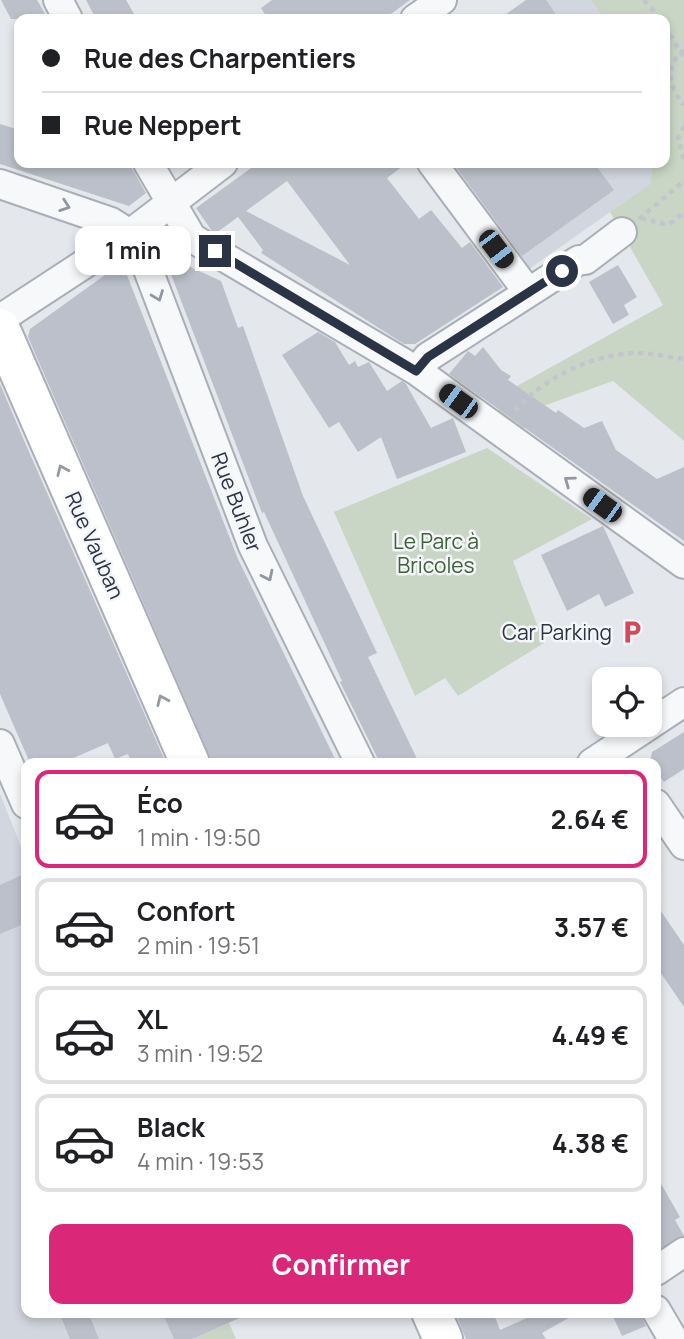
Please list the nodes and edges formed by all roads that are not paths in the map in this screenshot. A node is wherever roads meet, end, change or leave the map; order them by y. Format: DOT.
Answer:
graph roads {
  1 [pos="151,168"];
  2 [pos="217,168"];
  3 [pos="436,168"];
  4 [pos="0,184"];
  5 [pos="171,204"];
  6 [pos="631,225"];
  7 [pos="130,234"];
  8 [pos="528,292"];
  9 [pos="0,319"];
  10 [pos="0,328"];
  11 [pos="416,371"];
  12 [pos="684,564"];
  13 [pos="684,702"];
  14 [pos="0,744"];
  15 [pos="622,755"];
  16 [pos="188,758"];
  17 [pos="358,758"];
  18 [pos="21,792"];
  19 [pos="661,811"];
  20 [pos="684,845"];
  21 [pos="684,1252"];
  22 [pos="661,1268"];
  23 [pos="434,1318"];
  24 [pos="661,1318"];
  25 [pos="443,1339"];
  26 [pos="673,1339"];
  1 -- 5 [label="street"];
  2 -- 5 [label="street"];
  3 -- 8 [label="street"];
  4 -- 7 [label="street, one-way"];
  5 -- 7 [label="street"];
  5 -- 11 [label="street"];
  6 -- 8 [label="street"];
  7 -- 9 [label="street"];
  7 -- 17 [label="street, Rue Buhler, one-way"];
  8 -- 11 [label="street"];
  16 -- 10 [label="main road, Rue Vauban, one-way"];
  12 -- 11 [label="street, one-way"];
  13 -- 15 [label="street"];
  14 -- 18 [label="street"];
  19 -- 20 [label="street"];
  21 -- 22 [label="street"];
  23 -- 25 [label="main road"];
  24 -- 26 [label="street"];
}
